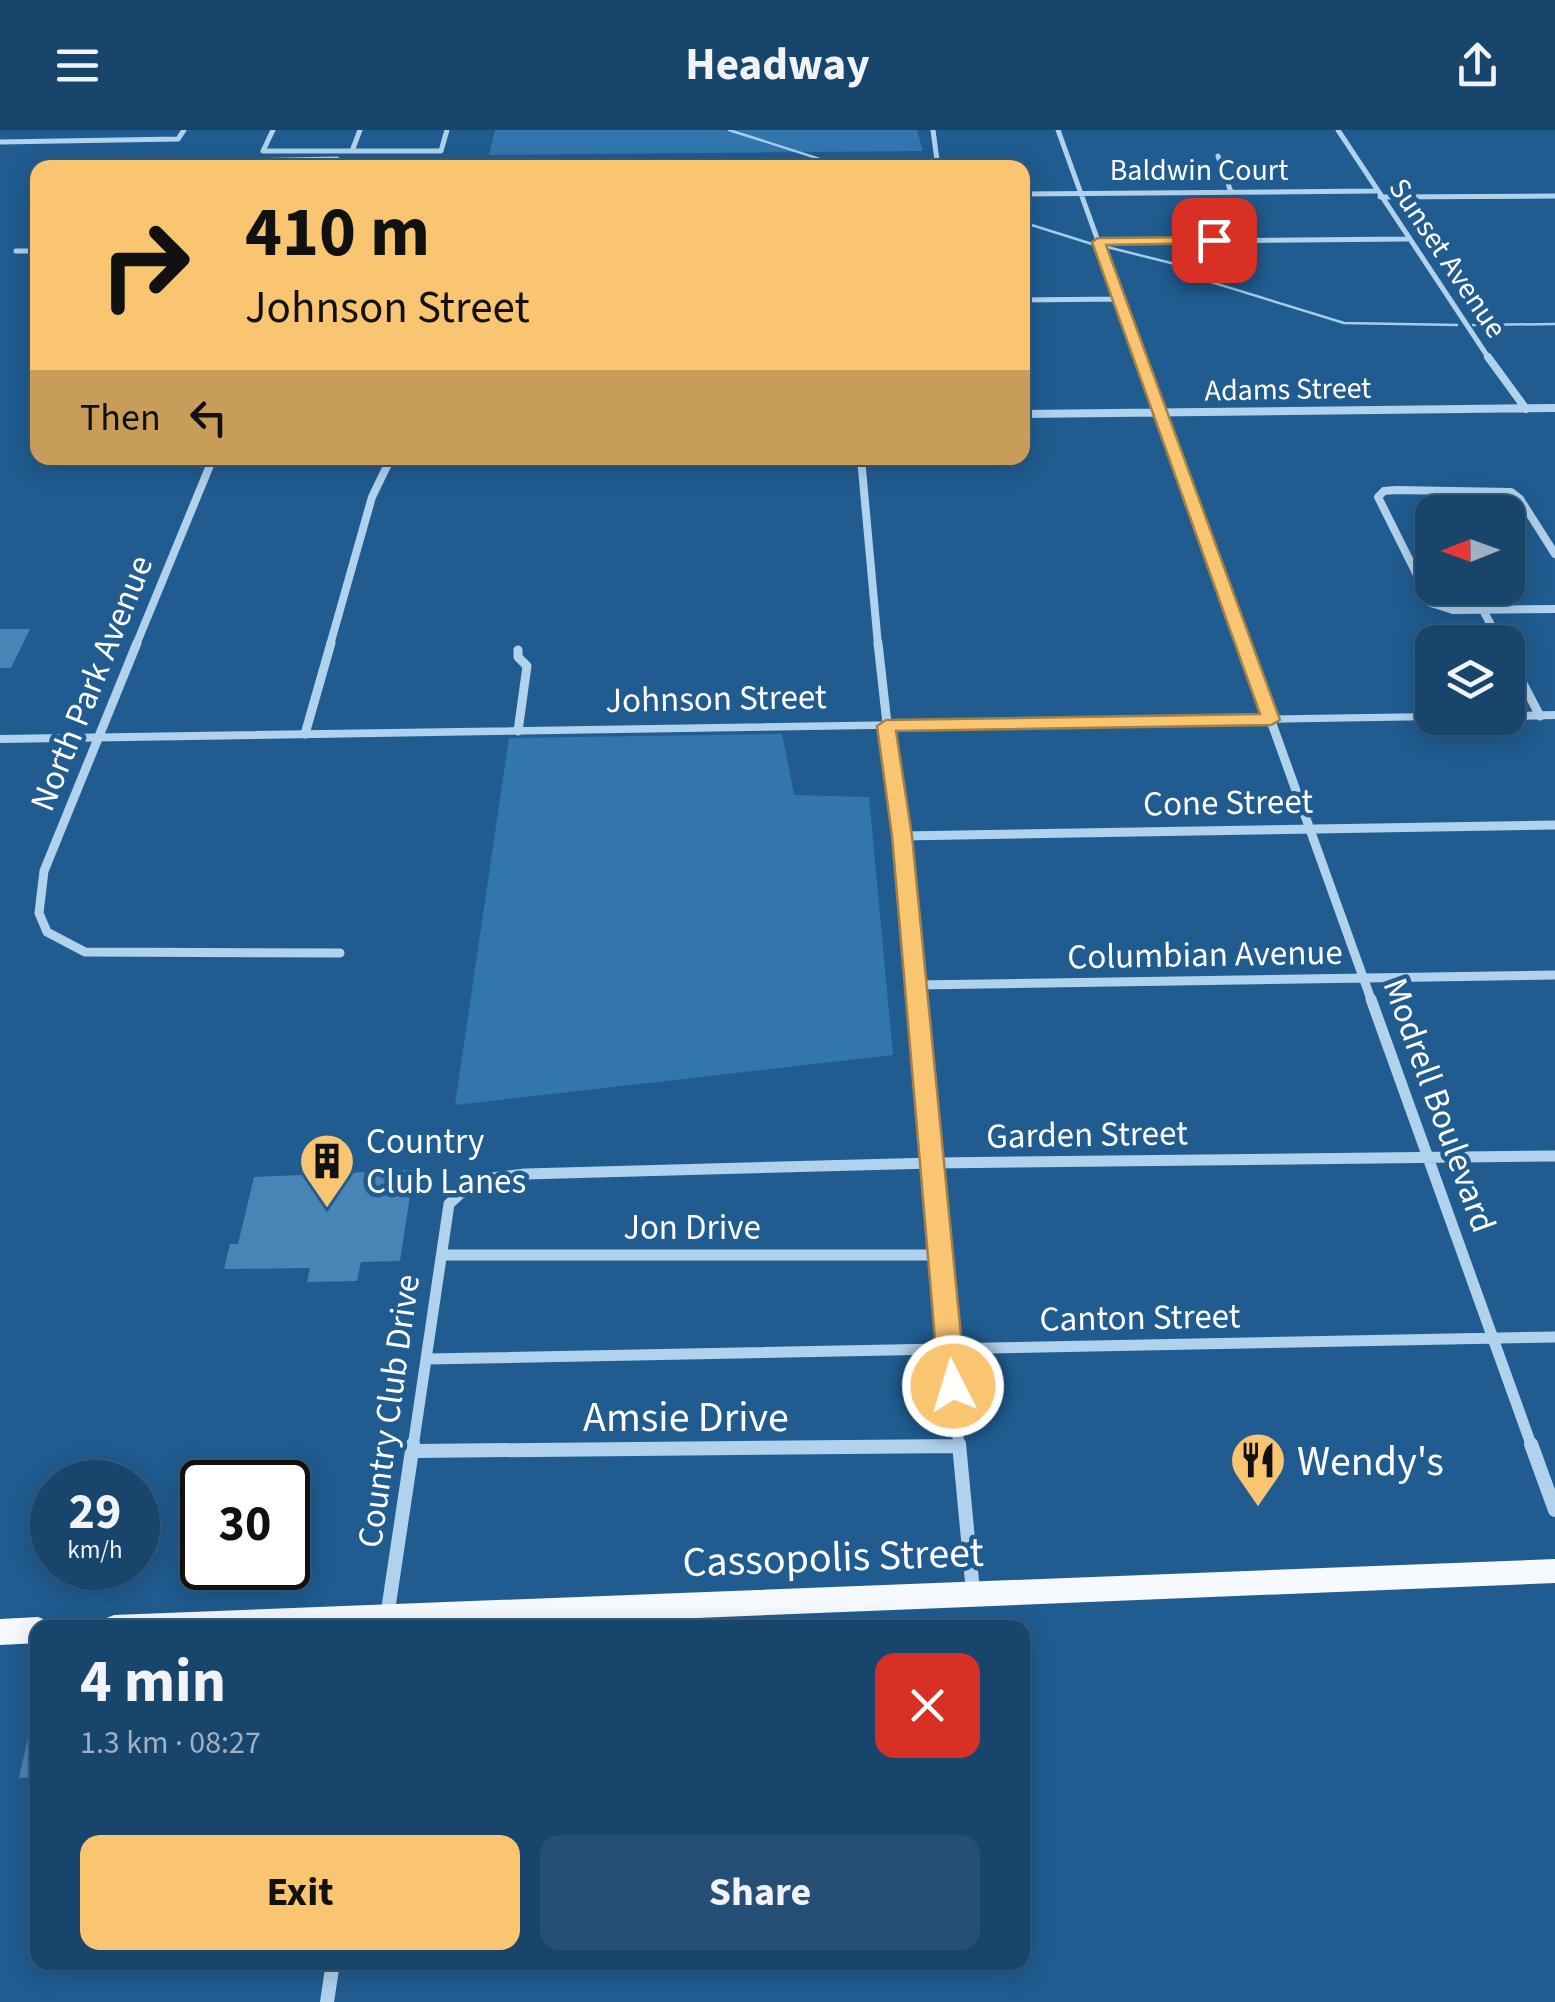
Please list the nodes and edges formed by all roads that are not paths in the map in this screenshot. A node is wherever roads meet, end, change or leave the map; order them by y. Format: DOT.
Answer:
graph roads {
  1 [pos="18,130"];
  2 [pos="74,130"];
  3 [pos="130,130"];
  4 [pos="184,130"];
  5 [pos="273,130"];
  6 [pos="360,130"];
  7 [pos="448,130"];
  8 [pos="933,130"];
  9 [pos="1058,130"];
  10 [pos="1338,130"];
  11 [pos="124,140"];
  12 [pos="66,141"];
  13 [pos="0,142"];
  14 [pos="10,142"];
  15 [pos="340,151"];
  16 [pos="352,151"];
  17 [pos="1218,156"];
  18 [pos="336,159"];
  19 [pos="313,160"];
  20 [pos="937,160"];
  21 [pos="1231,192"];
  22 [pos="1080,193"];
  23 [pos="1030,194"];
  24 [pos="1378,194"];
  25 [pos="1555,196"];
  26 [pos="1407,239"];
  27 [pos="1098,242"];
  28 [pos="30,251"];
  29 [pos="16,252"];
  30 [pos="1030,300"];
  31 [pos="1119,300"];
  32 [pos="1555,408"];
  33 [pos="1526,409"];
  34 [pos="1161,413"];
  35 [pos="1030,414"];
  36 [pos="210,465"];
  37 [pos="388,465"];
  38 [pos="862,465"];
  39 [pos="1555,554"];
  40 [pos="1555,609"];
  41 [pos="1483,610"];
  42 [pos="1491,625"];
  43 [pos="518,650"];
  44 [pos="1525,680"];
  45 [pos="1548,715"];
  46 [pos="1415,717"];
  47 [pos="1271,720"];
  48 [pos="886,726"];
  49 [pos="518,731"];
  50 [pos="304,734"];
  51 [pos="0,738"];
  52 [pos="99,738"];
  53 [pos="1555,824"];
  54 [pos="1309,828"];
  55 [pos="902,836"];
  56 [pos="340,953"];
  57 [pos="1555,975"];
  58 [pos="1363,979"];
  59 [pos="916,985"];
  60 [pos="1555,1156"];
  61 [pos="1427,1158"];
  62 [pos="933,1163"];
  63 [pos="448,1204"];
  64 [pos="442,1255"];
  65 [pos="942,1255"];
  66 [pos="1555,1337"];
  67 [pos="1491,1338"];
  68 [pos="949,1348"];
  69 [pos="427,1359"];
  70 [pos="959,1446"];
  71 [pos="414,1450"];
  72 [pos="1555,1510"];
  73 [pos="1555,1572"];
  74 [pos="973,1592"];
  75 [pos="386,1620"];
  76 [pos="425,1620"];
  77 [pos="30,1630"];
  78 [pos="0,1632"];
  79 [pos="332,1970"];
  80 [pos="327,2002"];
  1 -- 14 [label="street"];
  2 -- 12 [label="street"];
  3 -- 11 [label="street"];
  4 -- 11 [label="street"];
  5 -- 15 [label="street"];
  6 -- 16 [label="street"];
  7 -- 16 [label="street"];
  8 -- 20 [label="street"];
  9 -- 22 [label="street, Modrell Boulevard"];
  10 -- 24 [label="street, Sunset Avenue"];
  11 -- 12 [label="street"];
  12 -- 14 [label="street"];
  13 -- 14 [label="street"];
  15 -- 16 [label="street"];
  15 -- 18 [label="street"];
  17 -- 21 [label="street"];
  18 -- 19 [label="street"];
  21 -- 22 [label="street, Baldwin Court"];
  21 -- 24 [label="street, Baldwin Court"];
  22 -- 23 [label="street, Baldwin Court"];
  22 -- 27 [label="street, Modrell Boulevard"];
  24 -- 25 [label="street, Baldwin Court"];
  24 -- 26 [label="street, Sunset Avenue"];
  26 -- 27 [label="street"];
  26 -- 33 [label="street, Sunset Avenue"];
  27 -- 31 [label="street, Modrell Boulevard"];
  28 -- 29 [label="street"];
  30 -- 31 [label="street"];
  31 -- 34 [label="street, Modrell Boulevard"];
  32 -- 33 [label="street, Adams Street"];
  33 -- 34 [label="street, Adams Street"];
  34 -- 35 [label="street, Adams Street"];
  34 -- 47 [label="street, Modrell Boulevard"];
  36 -- 52 [label="street, North Park Avenue"];
  37 -- 50 [label="street"];
  38 -- 48 [label="street"];
  39 -- 41 [label="street"];
  40 -- 41 [label="street"];
  41 -- 42 [label="street"];
  43 -- 49 [label="street"];
  44 -- 45 [label="street"];
  46 -- 47 [label="street, Johnson Street"];
  47 -- 48 [label="street, Johnson Street"];
  47 -- 54 [label="street, Modrell Boulevard"];
  48 -- 49 [label="street, Johnson Street"];
  48 -- 55 [label="street"];
  49 -- 50 [label="street, Johnson Street"];
  50 -- 52 [label="street, Johnson Street"];
  51 -- 52 [label="street, Johnson Street"];
  52 -- 56 [label="street, North Park Avenue"];
  53 -- 54 [label="street, Cone Street"];
  54 -- 55 [label="street, Cone Street"];
  54 -- 58 [label="street, Modrell Boulevard"];
  55 -- 59 [label="street"];
  57 -- 58 [label="street, Columbian Avenue"];
  58 -- 59 [label="street, Columbian Avenue"];
  58 -- 61 [label="street, Modrell Boulevard"];
  59 -- 62 [label="street"];
  60 -- 61 [label="street, Garden Street"];
  61 -- 62 [label="street, Garden Street"];
  61 -- 67 [label="street, Modrell Boulevard"];
  62 -- 63 [label="street, Garden Street"];
  62 -- 65 [label="street"];
  63 -- 64 [label="street, Country Club Drive"];
  64 -- 65 [label="street, Jon Drive"];
  64 -- 69 [label="street, Country Club Drive"];
  65 -- 68 [label="street"];
  66 -- 67 [label="street, Canton Street"];
  67 -- 68 [label="street, Canton Street"];
  67 -- 72 [label="street, Modrell Boulevard"];
  68 -- 69 [label="street, Canton Street"];
  68 -- 70 [label="street"];
  69 -- 71 [label="street, Country Club Drive"];
  70 -- 71 [label="street, Amsie Drive"];
  70 -- 74 [label="street"];
  71 -- 75 [label="street, Country Club Drive"];
  73 -- 74 [label="main road, Cassopolis Street"];
  74 -- 76 [label="main road, Cassopolis Street"];
  77 -- 78 [label="main road"];
  79 -- 80 [label="street"];
}
